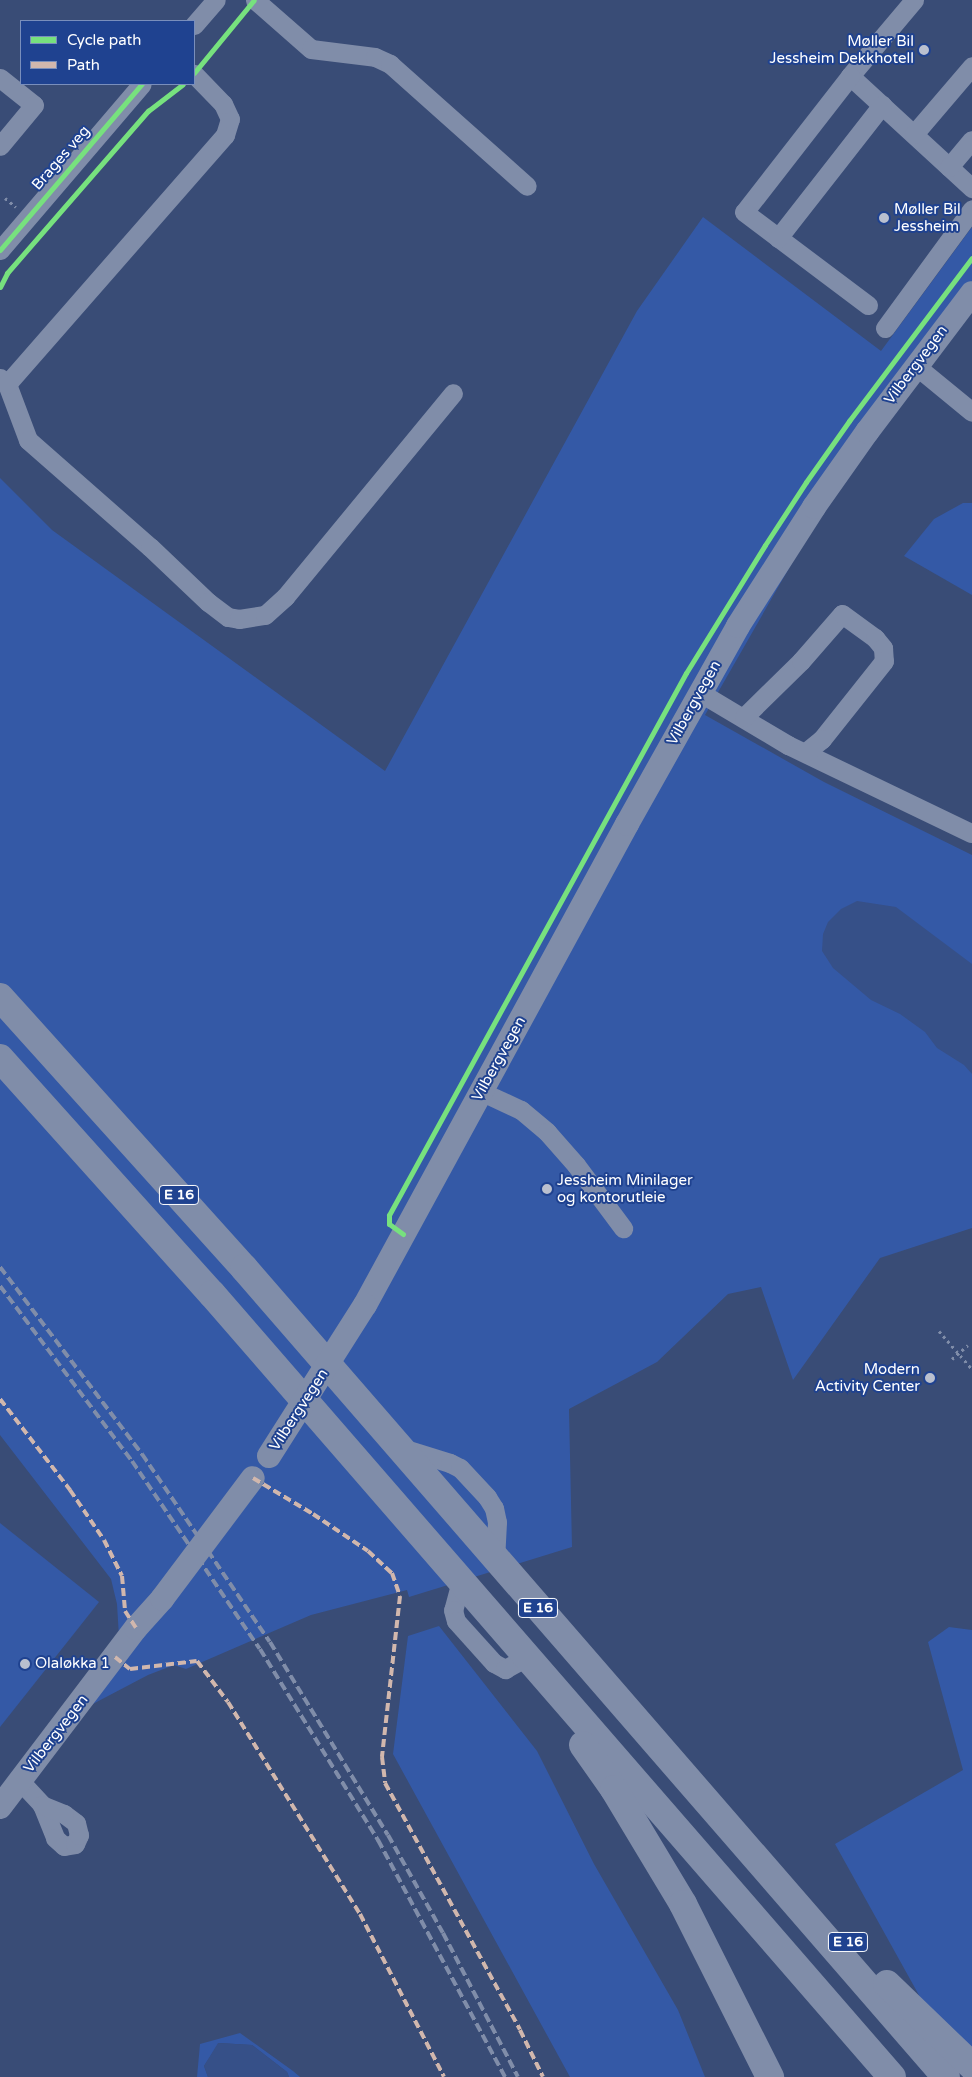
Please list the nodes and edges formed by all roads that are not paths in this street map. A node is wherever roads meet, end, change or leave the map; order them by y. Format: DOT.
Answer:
graph roads {
  1 [pos="216,0"];
  2 [pos="255,0"];
  3 [pos="914,0"];
  4 [pos="195,24"];
  5 [pos="972,66"];
  6 [pos="195,75"];
  7 [pos="850,76"];
  8 [pos="0,78"];
  9 [pos="141,85"];
  10 [pos="882,105"];
  11 [pos="914,134"];
  12 [pos="972,140"];
  13 [pos="0,146"];
  14 [pos="949,167"];
  15 [pos="526,186"];
  16 [pos="972,188"];
  17 [pos="972,209"];
  18 [pos="778,238"];
  19 [pos="0,250"];
  20 [pos="969,303"];
  21 [pos="868,306"];
  22 [pos="885,328"];
  23 [pos="916,366"];
  24 [pos="3,381"];
  25 [pos="453,393"];
  26 [pos="972,412"];
  27 [pos="699,692"];
  28 [pos="744,717"];
  29 [pos="806,752"];
  30 [pos="972,833"];
  31 [pos="0,997"];
  32 [pos="0,1058"];
  33 [pos="482,1092"];
  34 [pos="623,1228"];
  35 [pos="527,1657"];
  36 [pos="20,1781"];
  37 [pos="42,1806"];
  38 [pos="0,1807"];
  39 [pos="723,1821"];
  40 [pos="972,2066"];
  41 [pos="770,2077"];
  42 [pos="892,2077"];
  43 [pos="946,2077"];
  1 -- 4 [label="street"];
  2 -- 15 [label="street"];
  3 -- 7 [label="street"];
  5 -- 11 [label="street"];
  6 -- 24 [label="street"];
  7 -- 10 [label="street"];
  7 -- 18 [label="street"];
  8 -- 13 [label="street"];
  9 -- 19 [label="street, Brages veg"];
  10 -- 11 [label="street"];
  10 -- 18 [label="street"];
  11 -- 14 [label="street"];
  12 -- 14 [label="street"];
  14 -- 16 [label="street"];
  17 -- 22 [label="street"];
  18 -- 21 [label="street"];
  20 -- 23 [label="main road, Vilbergvegen"];
  23 -- 26 [label="street"];
  23 -- 27 [label="main road, Vilbergvegen"];
  24 -- 25 [label="street"];
  27 -- 28 [label="street"];
  27 -- 33 [label="main road, Vilbergvegen"];
  28 -- 29 [label="street"];
  28 -- 29 [label="street"];
  29 -- 30 [label="street"];
  31 -- 39 [label="highway, E 16"];
  32 -- 35 [label="highway, E 16"];
  33 -- 34 [label="street"];
  33 -- 36 [label="main road, Vilbergvegen, bridge"];
  35 -- 41 [label="highway, E 16"];
  35 -- 42 [label="highway, E 16"];
  36 -- 37 [label="street"];
  36 -- 38 [label="main road, Vilbergvegen"];
  39 -- 40 [label="highway, E 16"];
  39 -- 43 [label="highway, E 16"];
}
